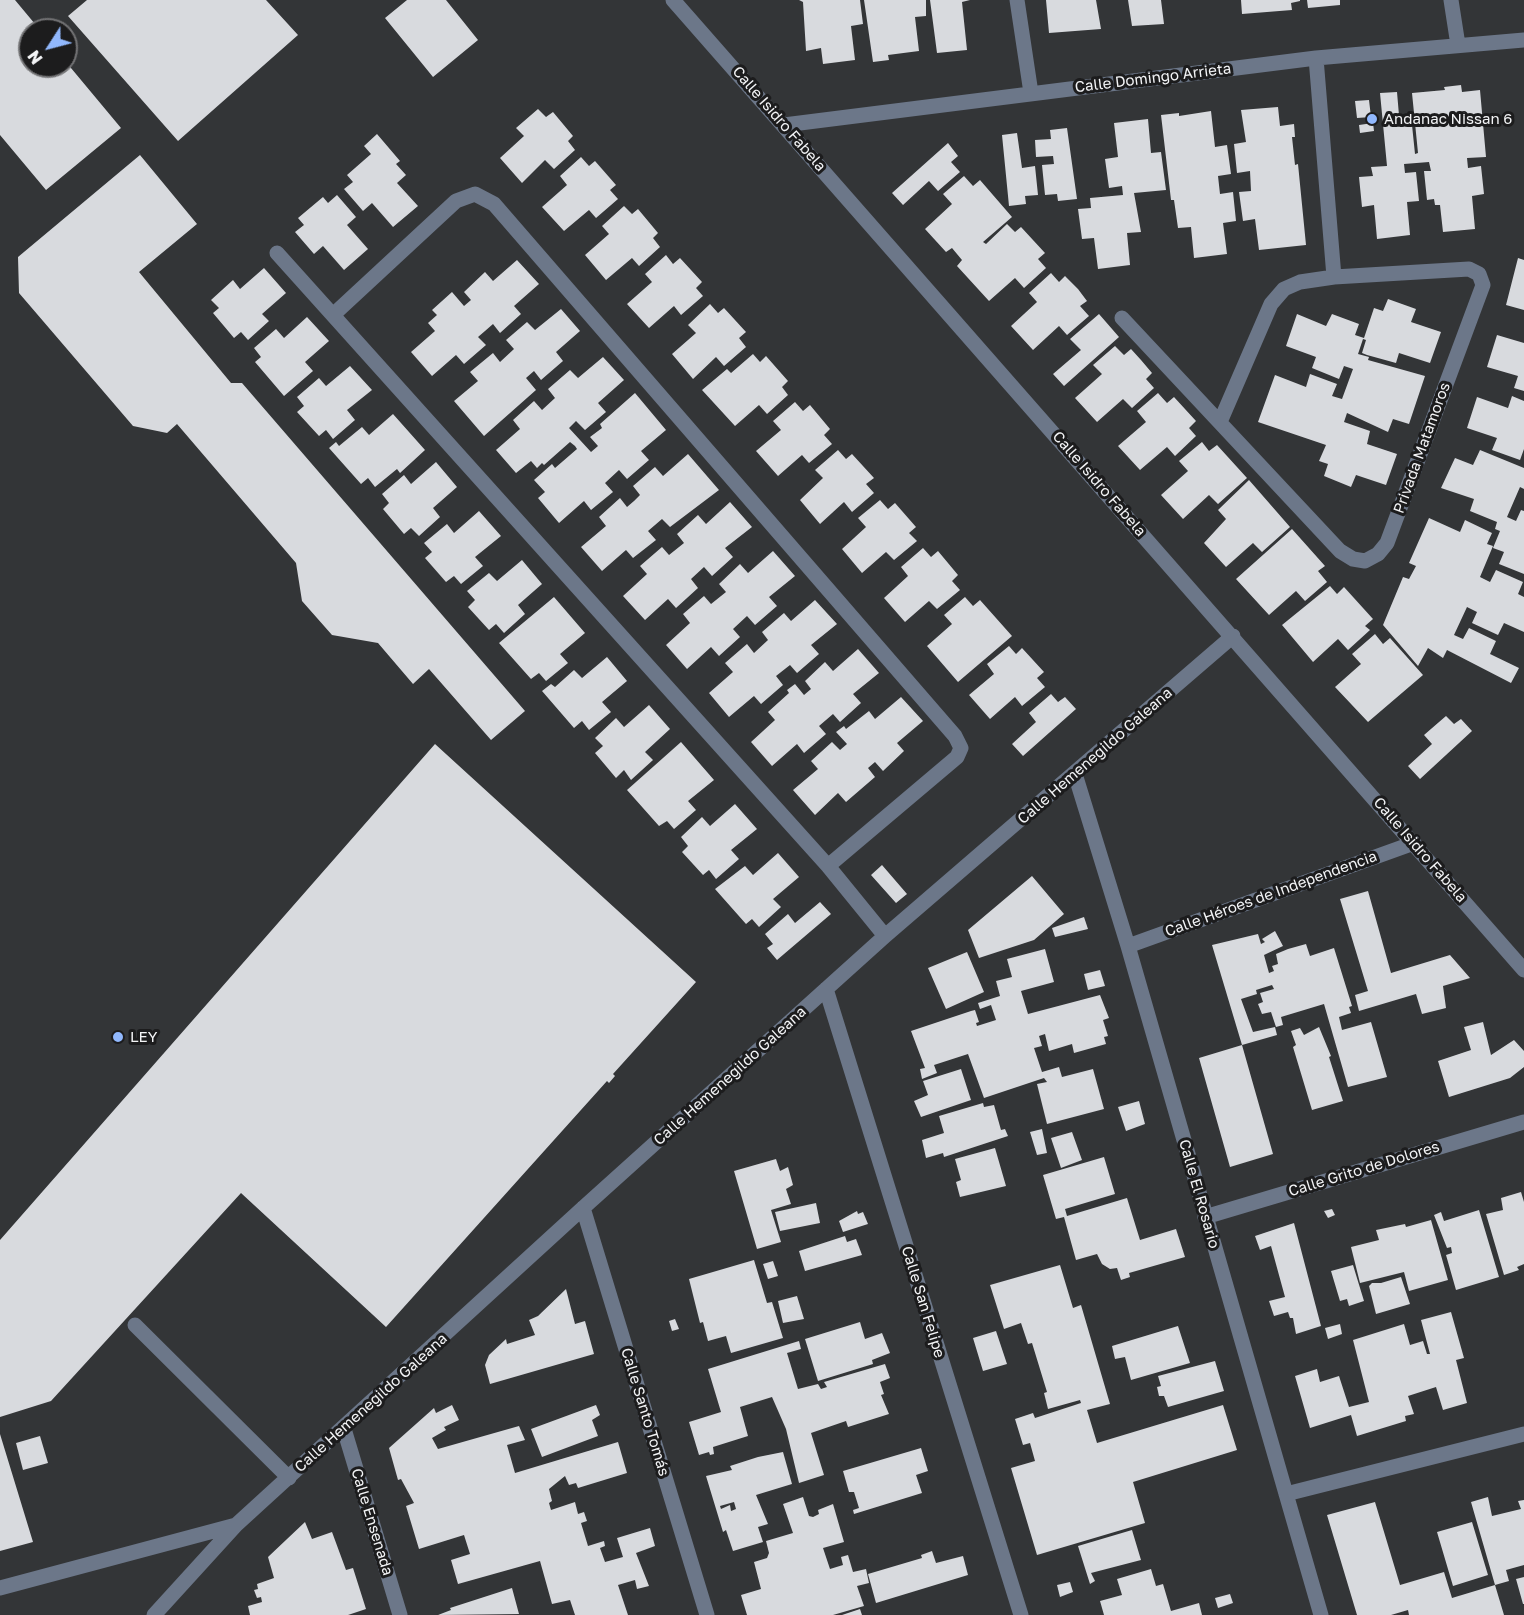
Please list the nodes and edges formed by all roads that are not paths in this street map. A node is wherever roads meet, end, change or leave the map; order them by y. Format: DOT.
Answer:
graph roads {
  1 [pos="673,0"];
  2 [pos="1017,0"];
  3 [pos="1451,0"];
  4 [pos="1524,40"];
  5 [pos="1458,45"];
  6 [pos="1316,58"];
  7 [pos="1031,93"];
  8 [pos="784,125"];
  9 [pos="277,253"];
  10 [pos="1334,277"];
  11 [pos="333,315"];
  12 [pos="1122,318"];
  13 [pos="1220,422"];
  14 [pos="1233,636"];
  15 [pos="1075,774"];
  16 [pos="1414,843"];
  17 [pos="828,866"];
  18 [pos="885,936"];
  19 [pos="1128,946"];
  20 [pos="1524,970"];
  21 [pos="826,989"];
  22 [pos="1524,1122"];
  23 [pos="583,1208"];
  24 [pos="1205,1217"];
  25 [pos="135,1325"];
  26 [pos="344,1429"];
  27 [pos="1524,1434"];
  28 [pos="289,1478"];
  29 [pos="1286,1494"];
  30 [pos="236,1525"];
  31 [pos="0,1588"];
  32 [pos="154,1615"];
  33 [pos="400,1615"];
  34 [pos="706,1615"];
  35 [pos="1021,1615"];
  36 [pos="1320,1615"];
  1 -- 8 [label="street, Calle Isidro Fabela"];
  2 -- 7 [label="street"];
  3 -- 5 [label="street"];
  4 -- 5 [label="street, Calle Domingo Arrieta"];
  5 -- 6 [label="street, Calle Domingo Arrieta"];
  6 -- 7 [label="street, Calle Domingo Arrieta"];
  6 -- 10 [label="street"];
  7 -- 8 [label="street, Calle Domingo Arrieta"];
  8 -- 14 [label="street, Calle Isidro Fabela"];
  9 -- 11 [label="street"];
  10 -- 13 [label="street, Privada Matamoros"];
  10 -- 13 [label="street, Privada Matamoros"];
  11 -- 17 [label="street"];
  11 -- 17 [label="street"];
  12 -- 13 [label="street, Privada Matamoros"];
  14 -- 15 [label="street, Calle Hemenegildo Galeana"];
  14 -- 16 [label="street, Calle Isidro Fabela"];
  15 -- 18 [label="street, Calle Hemenegildo Galeana"];
  15 -- 19 [label="street, Calle El Rosario"];
  16 -- 19 [label="street, Calle Héroes de Independencia"];
  16 -- 20 [label="street, Calle Isidro Fabela"];
  17 -- 18 [label="street"];
  18 -- 21 [label="street, Calle Hemenegildo Galeana"];
  19 -- 24 [label="street, Calle El Rosario"];
  21 -- 23 [label="street, Calle Hemenegildo Galeana"];
  21 -- 35 [label="street, Calle San Felipe"];
  22 -- 24 [label="street, Calle Grito de Dolores"];
  23 -- 26 [label="street, Calle Hemenegildo Galeana"];
  23 -- 34 [label="street, Calle Santo Tomás"];
  24 -- 29 [label="street, Calle El Rosario"];
  25 -- 28 [label="street"];
  26 -- 28 [label="street, Calle Hemenegildo Galeana"];
  26 -- 33 [label="street, Calle Ensenada"];
  27 -- 29 [label="street"];
  28 -- 30 [label="street, Calle Hemenegildo Galeana"];
  29 -- 36 [label="street, Calle El Rosario"];
  30 -- 31 [label="street, Calle Hemenegildo Galeana"];
  30 -- 32 [label="street, Calle Hemenegildo Galeana"];
}
